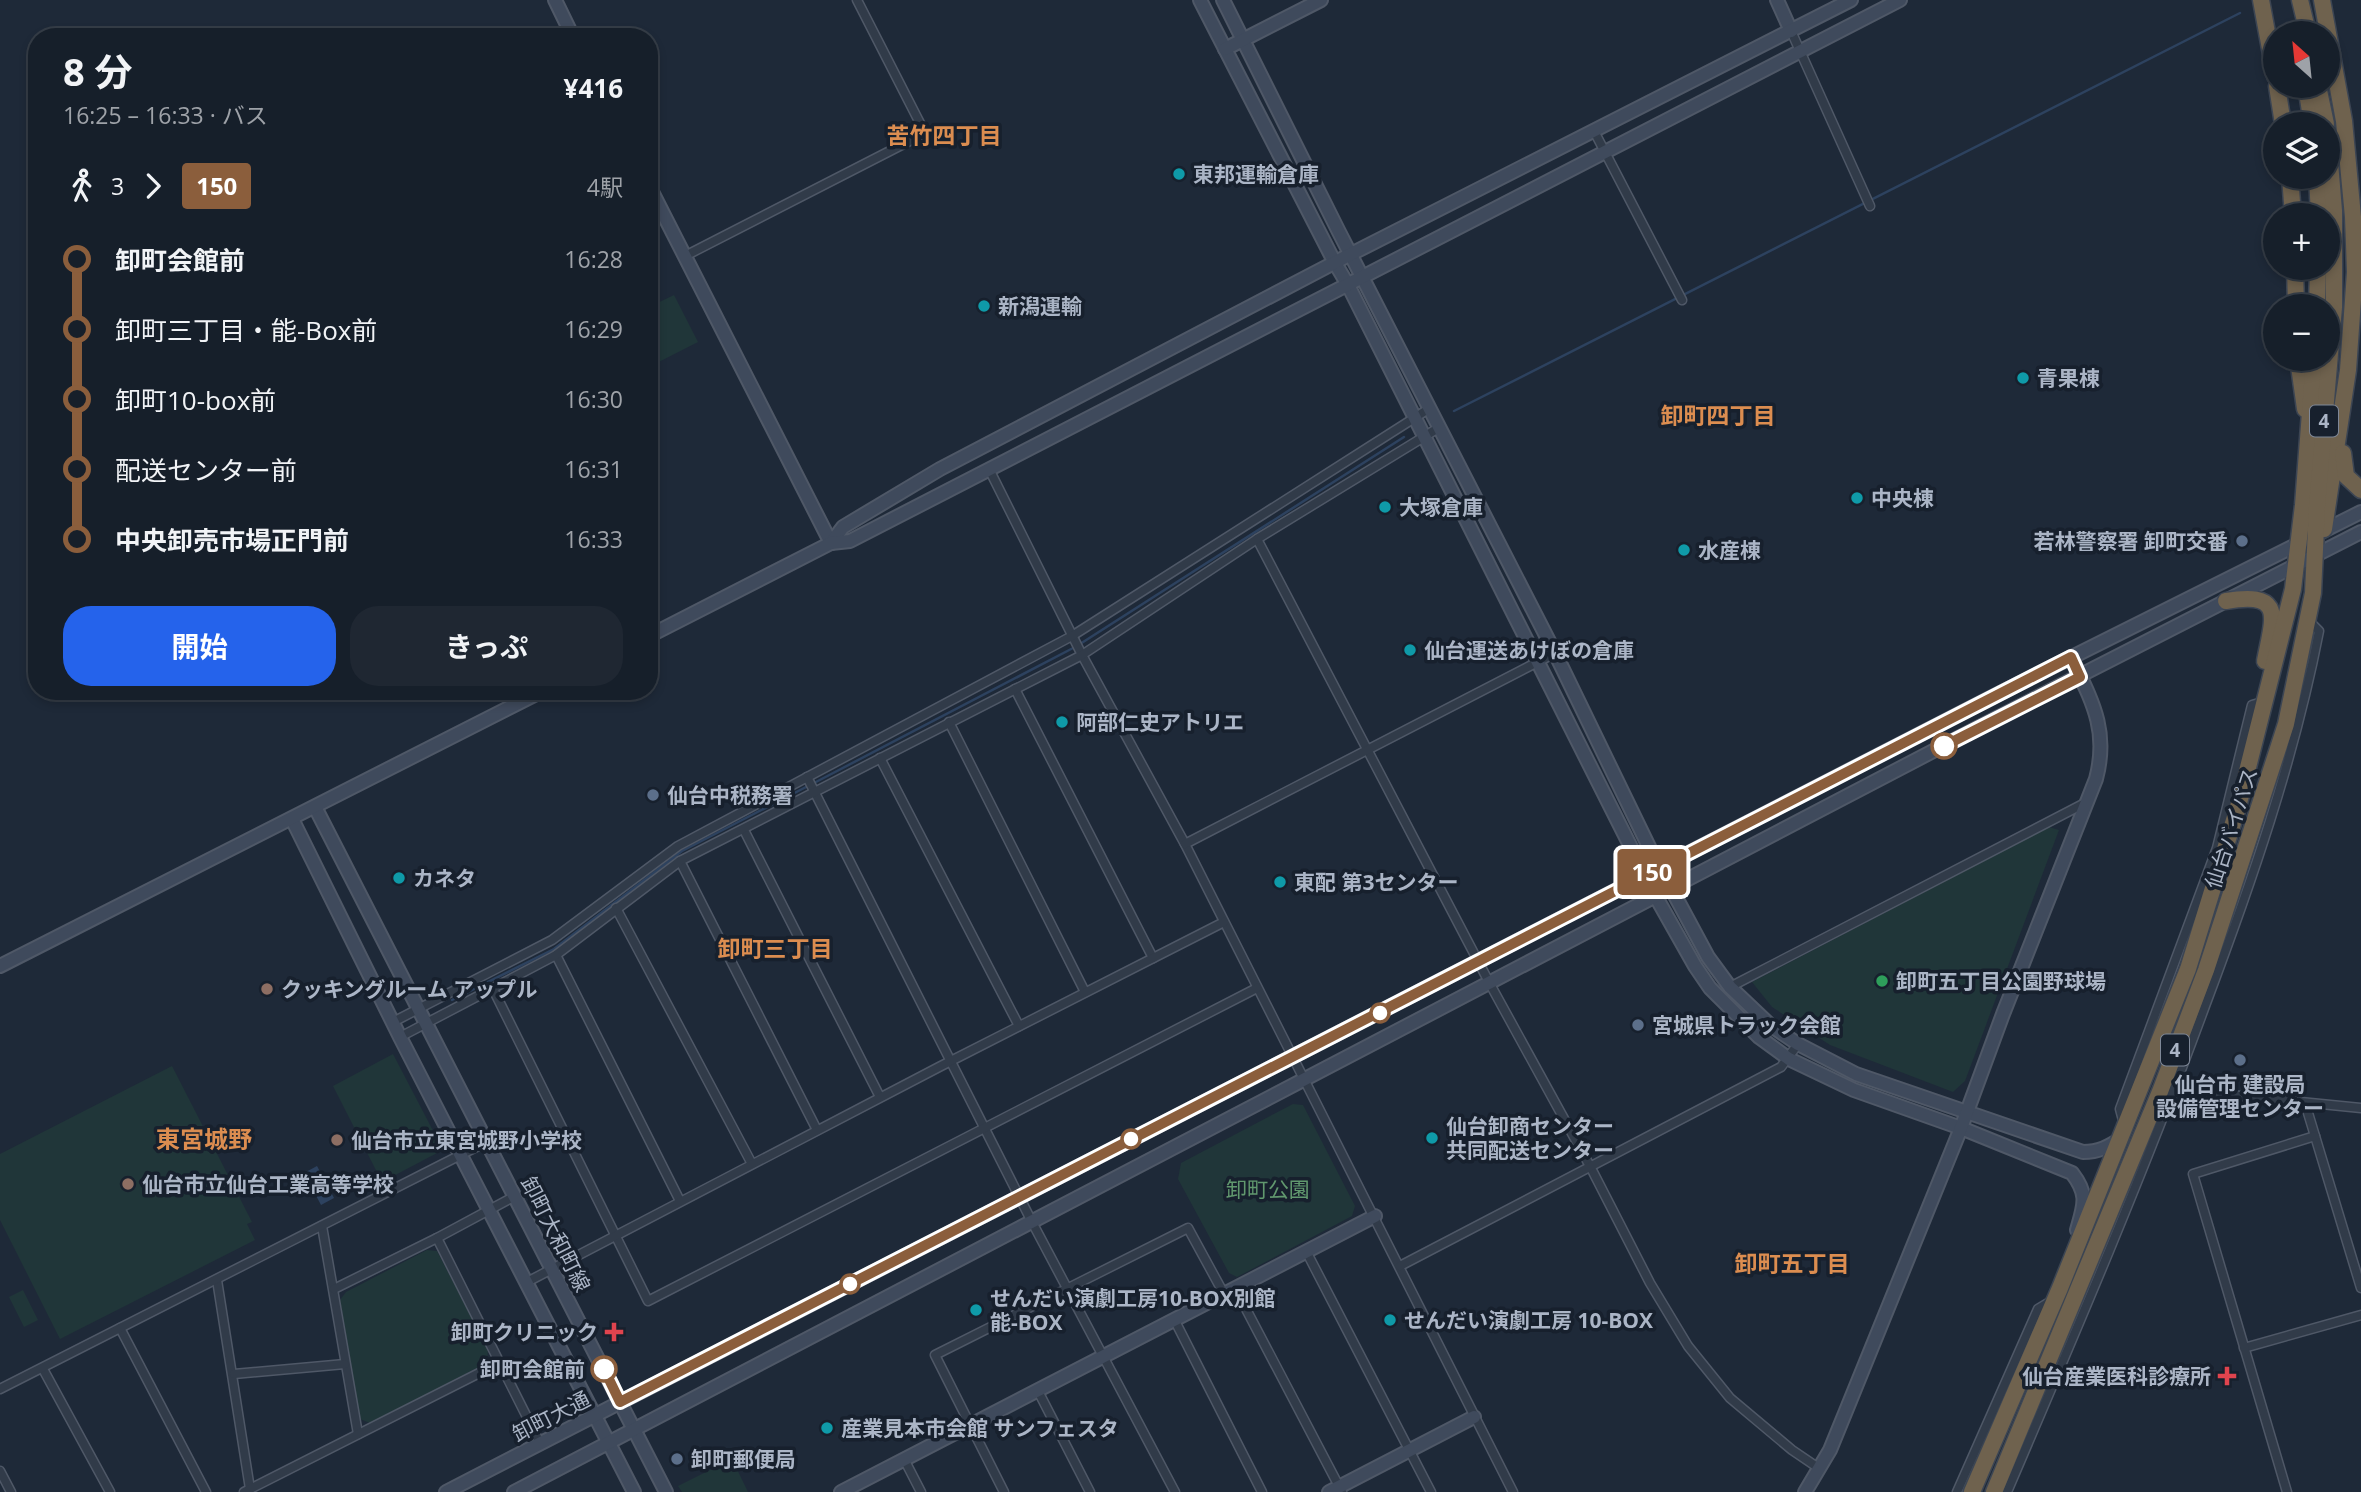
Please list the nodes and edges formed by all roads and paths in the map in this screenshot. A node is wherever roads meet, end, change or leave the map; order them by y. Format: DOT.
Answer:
graph roads {
  1 [pos="555,0"];
  2 [pos="856,0"];
  3 [pos="1200,0"];
  4 [pos="1223,0"];
  5 [pos="1321,0"];
  6 [pos="1777,0"];
  7 [pos="1852,0"];
  8 [pos="1900,0"];
  9 [pos="2260,0"];
  10 [pos="2289,0"];
  11 [pos="2322,0"];
  12 [pos="2298,17"];
  13 [pos="2264,21"];
  14 [pos="569,28"];
  15 [pos="1791,31"];
  16 [pos="1244,40"];
  17 [pos="1225,49"];
  18 [pos="1801,51"];
  19 [pos="1594,131"];
  20 [pos="1604,151"];
  21 [pos="2332,189"];
  22 [pos="658,204"];
  23 [pos="1870,206"];
  24 [pos="1352,254"];
  25 [pos="685,256"];
  26 [pos="1335,263"];
  27 [pos="1363,276"];
  28 [pos="1348,285"];
  29 [pos="1682,300"];
  30 [pos="2300,371"];
  31 [pos="2313,371"];
  32 [pos="1430,408"];
  33 [pos="1414,417"];
  34 [pos="2340,419"];
  35 [pos="1440,427"];
  36 [pos="2309,429"];
  37 [pos="1424,437"];
  38 [pos="989,469"];
  39 [pos="2361,490"];
  40 [pos="2361,512"];
  41 [pos="2361,532"];
  42 [pos="2319,533"];
  43 [pos="1258,539"];
  44 [pos="831,543"];
  45 [pos="2298,544"];
  46 [pos="2316,555"];
  47 [pos="2295,566"];
  48 [pos="2226,601"];
  49 [pos="658,631"];
  50 [pos="1073,637"];
  51 [pos="1081,652"];
  52 [pos="1555,653"];
  53 [pos="2071,657"];
  54 [pos="1538,662"];
  55 [pos="2080,677"];
  56 [pos="2270,684"];
  57 [pos="1015,689"];
  58 [pos="524,700"];
  59 [pos="949,722"];
  60 [pos="1368,749"];
  61 [pos="880,758"];
  62 [pos="807,777"];
  63 [pos="815,792"];
  64 [pos="2087,802"];
  65 [pos="315,807"];
  66 [pos="292,819"];
  67 [pos="744,830"];
  68 [pos="1185,844"];
  69 [pos="680,861"];
  70 [pos="1661,868"];
  71 [pos="1645,876"];
  72 [pos="1671,889"];
  73 [pos="1656,897"];
  74 [pos="616,908"];
  75 [pos="1224,922"];
  76 [pos="556,955"];
  77 [pos="1153,958"];
  78 [pos="1479,962"];
  79 [pos="0,966"];
  80 [pos="1490,984"];
  81 [pos="1730,987"];
  82 [pos="1257,988"];
  83 [pos="493,989"];
  84 [pos="1086,992"];
  85 [pos="419,1009"];
  86 [pos="393,1022"];
  87 [pos="426,1024"];
  88 [pos="1019,1026"];
  89 [pos="400,1037"];
  90 [pos="1798,1044"];
  91 [pos="1293,1057"];
  92 [pos="1790,1059"];
  93 [pos="951,1061"];
  94 [pos="1305,1080"];
  95 [pos="2168,1089"];
  96 [pos="880,1097"];
  97 [pos="2305,1103"];
  98 [pos="2361,1108"];
  99 [pos="1967,1111"];
  100 [pos="984,1128"];
  101 [pos="1961,1128"];
  102 [pos="817,1130"];
  103 [pos="2123,1134"];
  104 [pos="2315,1136"];
  105 [pos="486,1142"];
  106 [pos="461,1154"];
  107 [pos="752,1164"];
  108 [pos="1591,1168"];
  109 [pos="515,1196"];
  110 [pos="1019,1196"];
  111 [pos="680,1201"];
  112 [pos="490,1209"];
  113 [pos="1375,1216"];
  114 [pos="1032,1222"];
  115 [pos="322,1226"];
  116 [pos="616,1234"];
  117 [pos="437,1238"];
  118 [pos="1306,1251"];
  119 [pos="1400,1266"];
  120 [pos="553,1268"];
  121 [pos="217,1280"];
  122 [pos="527,1282"];
  123 [pos="2361,1287"];
  124 [pos="334,1289"];
  125 [pos="1067,1289"];
  126 [pos="1229,1291"];
  127 [pos="2058,1293"];
  128 [pos="2361,1315"];
  129 [pos="1174,1319"];
  130 [pos="120,1328"];
  131 [pos="2245,1348"];
  132 [pos="1101,1357"];
  133 [pos="499,1363"];
  134 [pos="345,1364"];
  135 [pos="43,1369"];
  136 [pos="234,1374"];
  137 [pos="0,1389"];
  138 [pos="1037,1389"];
  139 [pos="620,1402"];
  140 [pos="594,1415"];
  141 [pos="1474,1417"];
  142 [pos="970,1424"];
  143 [pos="634,1430"];
  144 [pos="358,1434"];
  145 [pos="540,1443"];
  146 [pos="608,1443"];
  147 [pos="1410,1450"];
  148 [pos="904,1459"];
  149 [pos="1820,1469"];
  150 [pos="0,1471"];
  151 [pos="247,1490"];
  152 [pos="1337,1490"];
  153 [pos="11,1492"];
  154 [pos="110,1492"];
  155 [pos="206,1492"];
  156 [pos="446,1492"];
  157 [pos="514,1492"];
  158 [pos="634,1492"];
  159 [pos="666,1492"];
  160 [pos="841,1492"];
  161 [pos="921,1492"];
  162 [pos="1004,1492"];
  163 [pos="1090,1492"];
  164 [pos="1175,1492"];
  165 [pos="1262,1492"];
  166 [pos="1431,1492"];
  167 [pos="1513,1492"];
  168 [pos="1805,1492"];
  169 [pos="1957,1492"];
  170 [pos="1972,1492"];
  171 [pos="1994,1492"];
  172 [pos="2007,1492"];
  173 [pos="2287,1492"];
  1 -- 14 [label="street"];
  2 -- 25 [label="street"];
  3 -- 17 [label="street"];
  4 -- 16 [label="street"];
  5 -- 16 [label="street"];
  6 -- 15 [label="street"];
  7 -- 15 [label="street"];
  8 -- 18 [label="street"];
  9 -- 13 [label="highway"];
  10 -- 12 [label="highway"];
  11 -- 34 [label="highway, 4"];
  15 -- 18 [label="street"];
  15 -- 19 [label="street"];
  16 -- 17 [label="street"];
  16 -- 24 [label="street"];
  17 -- 26 [label="street"];
  18 -- 20 [label="street"];
  18 -- 23 [label="street"];
  19 -- 20 [label="street"];
  19 -- 24 [label="street"];
  20 -- 27 [label="street"];
  20 -- 29 [label="street"];
  21 -- 42 [label="highway, 4"];
  22 -- 25 [label="street"];
  24 -- 26 [label="street"];
  24 -- 27 [label="street"];
  25 -- 44 [label="street"];
  26 -- 28 [label="street"];
  26 -- 44 [label="street"];
  27 -- 28 [label="street"];
  27 -- 32 [label="street"];
  28 -- 33 [label="street"];
  28 -- 38 [label="street"];
  30 -- 36 [label="highway, 4"];
  31 -- 36 [label="highway, 仙台バイパス / 4"];
  32 -- 33 [label="street"];
  32 -- 35 [label="street"];
  33 -- 37 [label="street"];
  33 -- 50 [label="street"];
  34 -- 39 [label="highway"];
  34 -- 42 [label="highway, 4"];
  35 -- 37 [label="street"];
  35 -- 52 [label="street"];
  36 -- 45 [label="highway, 仙台バイパス / 4"];
  37 -- 43 [label="street"];
  37 -- 54 [label="street"];
  38 -- 44 [label="street"];
  38 -- 50 [label="street"];
  40 -- 42 [label="street, 卸町大通"];
  41 -- 46 [label="street"];
  42 -- 45 [label="street, 卸町大通"];
  42 -- 46 [label="highway, 4"];
  43 -- 51 [label="street"];
  43 -- 60 [label="street"];
  44 -- 49 [label="street"];
  45 -- 47 [label="highway, 仙台バイパス / 4"];
  45 -- 53 [label="street, 卸町大通"];
  46 -- 47 [label="street"];
  46 -- 95 [label="highway, 仙台バイパス / 4"];
  47 -- 48 [label="street"];
  47 -- 56 [label="highway, 仙台バイパス / 4"];
  48 -- 55 [label="street"];
  48 -- 56 [label="highway"];
  50 -- 51 [label="street"];
  50 -- 62 [label="street"];
  51 -- 57 [label="street"];
  51 -- 68 [label="street"];
  52 -- 54 [label="street"];
  52 -- 70 [label="street"];
  53 -- 55 [label="street"];
  53 -- 70 [label="street, 卸町大通"];
  54 -- 60 [label="street"];
  54 -- 71 [label="street"];
  55 -- 64 [label="street"];
  55 -- 72 [label="street"];
  56 -- 103 [label="highway, 仙台バイパス / 4"];
  57 -- 59 [label="street"];
  57 -- 77 [label="street"];
  58 -- 65 [label="street"];
  59 -- 61 [label="street"];
  59 -- 84 [label="street"];
  60 -- 68 [label="street"];
  60 -- 78 [label="street"];
  61 -- 63 [label="street"];
  61 -- 88 [label="street"];
  62 -- 63 [label="street"];
  62 -- 85 [label="street"];
  63 -- 67 [label="street"];
  63 -- 93 [label="street"];
  64 -- 81 [label="street"];
  64 -- 99 [label="street"];
  65 -- 66 [label="street"];
  65 -- 85 [label="street, 卸町大和町線"];
  66 -- 79 [label="street"];
  66 -- 86 [label="street"];
  67 -- 69 [label="street"];
  67 -- 96 [label="street"];
  68 -- 75 [label="street"];
  69 -- 74 [label="street"];
  69 -- 102 [label="street"];
  70 -- 71 [label="street, 卸町大通"];
  70 -- 72 [label="street"];
  71 -- 73 [label="street"];
  71 -- 78 [label="street, 卸町大通"];
  72 -- 73 [label="street"];
  72 -- 81 [label="street"];
  73 -- 80 [label="street"];
  73 -- 92 [label="street"];
  74 -- 76 [label="street"];
  74 -- 107 [label="street"];
  75 -- 77 [label="street"];
  75 -- 82 [label="street"];
  76 -- 83 [label="street"];
  76 -- 111 [label="street"];
  77 -- 84 [label="street"];
  78 -- 80 [label="street"];
  78 -- 91 [label="street, 卸町大通"];
  80 -- 94 [label="street"];
  80 -- 108 [label="street"];
  81 -- 90 [label="street"];
  82 -- 91 [label="street"];
  82 -- 100 [label="street"];
  83 -- 87 [label="street"];
  83 -- 116 [label="street"];
  84 -- 88 [label="street"];
  85 -- 86 [label="street"];
  85 -- 87 [label="street, 卸町大和町線"];
  86 -- 89 [label="street"];
  87 -- 89 [label="street"];
  87 -- 105 [label="street, 卸町大和町線"];
  88 -- 93 [label="street"];
  89 -- 106 [label="street"];
  90 -- 92 [label="street"];
  90 -- 99 [label="street"];
  91 -- 94 [label="street"];
  91 -- 110 [label="street, 卸町大通"];
  92 -- 101 [label="street"];
  92 -- 108 [label="street"];
  93 -- 96 [label="street"];
  93 -- 100 [label="street"];
  94 -- 113 [label="street"];
  94 -- 114 [label="street"];
  95 -- 97 [label="street"];
  95 -- 171 [label="highway, 仙台バイパス / 4"];
  95 -- 172 [label="street"];
  96 -- 102 [label="street"];
  97 -- 98 [label="street"];
  97 -- 104 [label="street"];
  99 -- 101 [label="street"];
  99 -- 103 [label="street"];
  100 -- 110 [label="street"];
  100 -- 116 [label="street"];
  101 -- 127 [label="street"];
  101 -- 149 [label="street"];
  102 -- 107 [label="street"];
  103 -- 127 [label="highway, 仙台バイパス / 4"];
  104 -- 123 [label="street"];
  104 -- 131 [label="street"];
  105 -- 106 [label="street"];
  105 -- 109 [label="street, 卸町大和町線"];
  106 -- 112 [label="street"];
  106 -- 115 [label="street"];
  107 -- 111 [label="street"];
  108 -- 119 [label="street"];
  108 -- 149 [label="street"];
  109 -- 112 [label="street"];
  109 -- 120 [label="street, 卸町大和町線"];
  110 -- 114 [label="street"];
  110 -- 139 [label="street, 卸町大通"];
  111 -- 116 [label="street"];
  112 -- 117 [label="street"];
  112 -- 122 [label="street"];
  113 -- 118 [label="street"];
  113 -- 119 [label="street"];
  114 -- 125 [label="street"];
  114 -- 143 [label="street"];
  115 -- 121 [label="street"];
  115 -- 124 [label="street"];
  116 -- 120 [label="street"];
  117 -- 124 [label="street"];
  117 -- 133 [label="street"];
  118 -- 126 [label="street"];
  118 -- 147 [label="street"];
  119 -- 141 [label="street"];
  120 -- 122 [label="street"];
  120 -- 139 [label="street, 卸町大和町線"];
  121 -- 130 [label="street"];
  121 -- 136 [label="street"];
  122 -- 140 [label="street"];
  124 -- 134 [label="street"];
  125 -- 126 [label="street"];
  125 -- 132 [label="street"];
  125 -- 142 [label="street"];
  126 -- 129 [label="street"];
  126 -- 152 [label="street"];
  127 -- 169 [label="street"];
  127 -- 170 [label="highway, 仙台バイパス / 4"];
  128 -- 131 [label="street"];
  129 -- 132 [label="street"];
  129 -- 165 [label="street"];
  130 -- 135 [label="street"];
  130 -- 155 [label="street"];
  131 -- 173 [label="street"];
  132 -- 138 [label="street"];
  132 -- 164 [label="street"];
  133 -- 144 [label="street"];
  133 -- 145 [label="street"];
  134 -- 136 [label="street"];
  134 -- 144 [label="street"];
  135 -- 137 [label="street"];
  135 -- 154 [label="street"];
  136 -- 151 [label="street"];
  138 -- 142 [label="street"];
  138 -- 163 [label="street"];
  139 -- 140 [label="street, 卸町大通"];
  139 -- 143 [label="street, 卸町大和町線"];
  140 -- 145 [label="street, 卸町大通"];
  140 -- 146 [label="street"];
  141 -- 147 [label="street"];
  141 -- 167 [label="street"];
  142 -- 148 [label="street"];
  142 -- 162 [label="street"];
  143 -- 146 [label="street"];
  143 -- 159 [label="street, 卸町大和町線"];
  144 -- 151 [label="street"];
  145 -- 156 [label="street, 卸町大通"];
  146 -- 157 [label="street"];
  146 -- 158 [label="street"];
  147 -- 152 [label="street"];
  147 -- 166 [label="street"];
  148 -- 160 [label="street"];
  148 -- 161 [label="street"];
  149 -- 168 [label="street"];
  150 -- 153 [label="street"];
}
